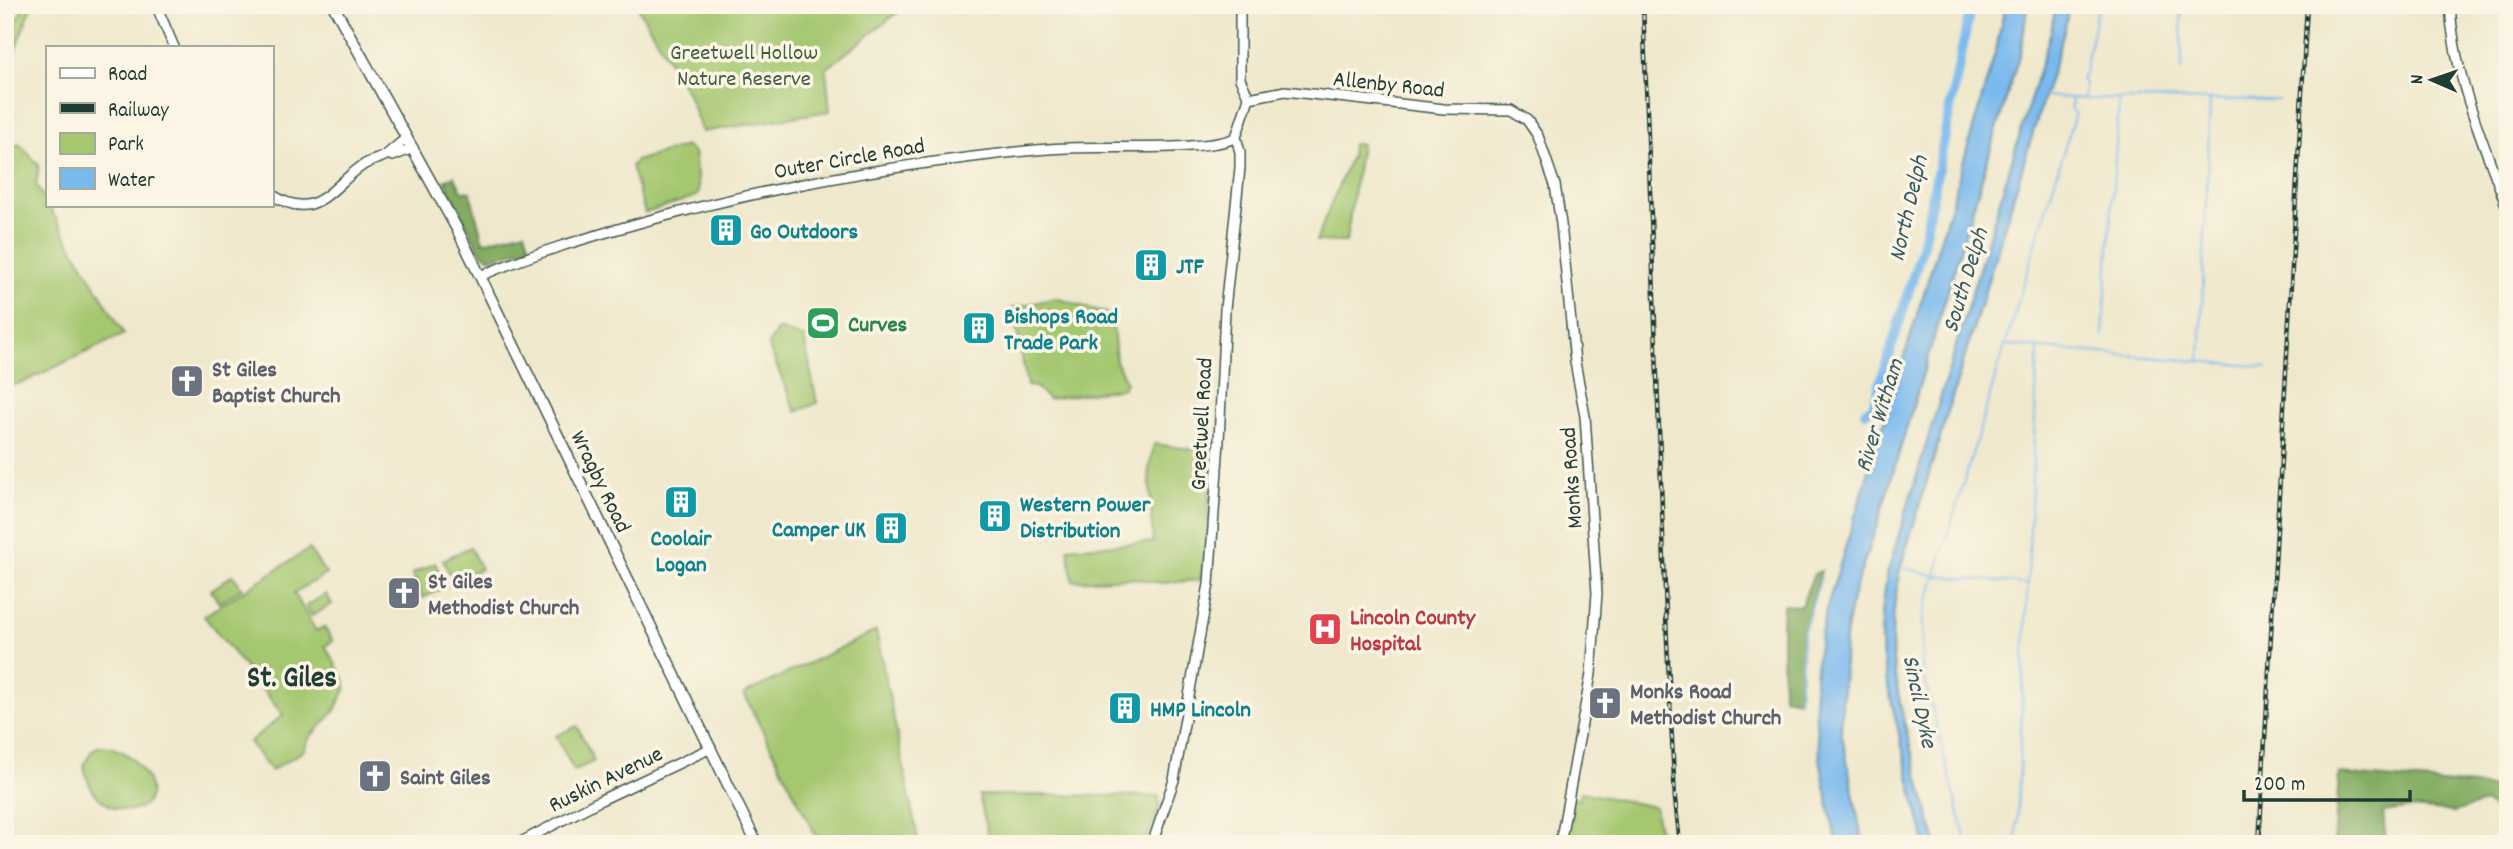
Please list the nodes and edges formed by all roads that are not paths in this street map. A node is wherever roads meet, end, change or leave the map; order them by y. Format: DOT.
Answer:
graph roads {
  1 [pos="156,5"];
  2 [pos="333,5"];
  3 [pos="1240,5"];
  4 [pos="2450,5"];
  5 [pos="174,46"];
  6 [pos="1249,98"];
  7 [pos="1524,117"];
  8 [pos="1236,137"];
  9 [pos="407,138"];
  10 [pos="413,148"];
  11 [pos="388,154"];
  12 [pos="273,195"];
  13 [pos="2508,211"];
  14 [pos="480,275"];
  15 [pos="711,748"];
  16 [pos="517,844"];
  17 [pos="757,844"];
  18 [pos="1152,844"];
  19 [pos="1560,844"];
  1 -- 5 [label="main road"];
  2 -- 9 [label="main road, Wragby Road"];
  3 -- 6 [label="main road"];
  4 -- 13 [label="main road"];
  6 -- 7 [label="main road, Allenby Road"];
  6 -- 8 [label="main road, Greetwell Road"];
  7 -- 19 [label="main road, Monks Road"];
  8 -- 14 [label="main road, Outer Circle Road"];
  8 -- 18 [label="main road, Greetwell Road"];
  9 -- 10 [label="main road, Wragby Road"];
  9 -- 11 [label="main road"];
  10 -- 11 [label="main road"];
  10 -- 14 [label="main road, Wragby Road"];
  11 -- 12 [label="main road"];
  14 -- 15 [label="main road, Wragby Road"];
  15 -- 16 [label="main road, Ruskin Avenue"];
  15 -- 17 [label="main road, Wragby Road"];
}
